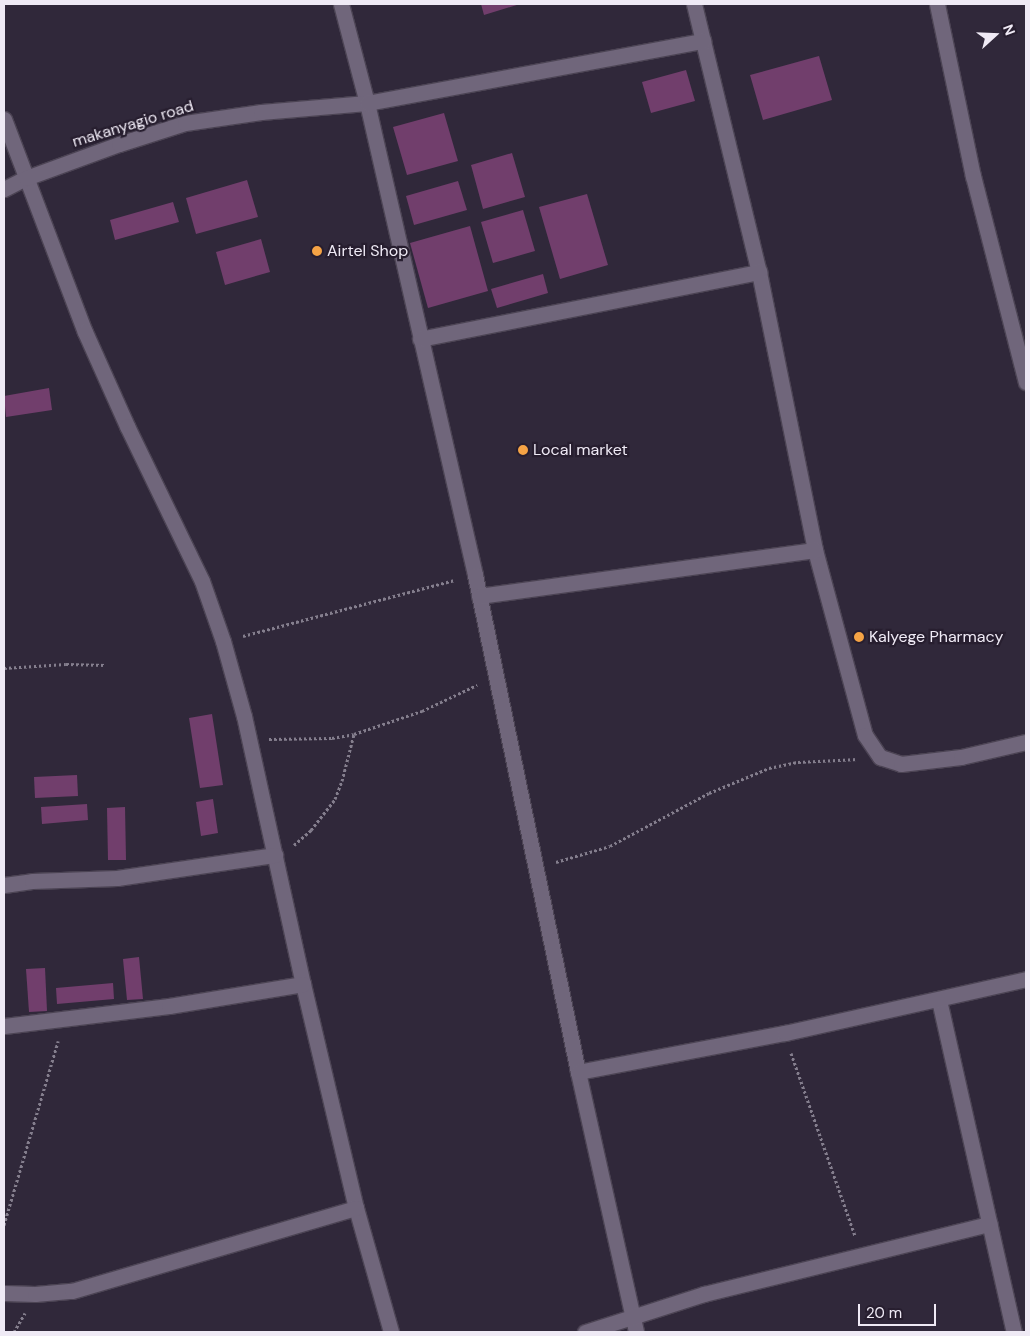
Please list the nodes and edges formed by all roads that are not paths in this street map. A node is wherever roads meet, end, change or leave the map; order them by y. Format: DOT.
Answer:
graph roads {
  1 [pos="341,4"];
  2 [pos="694,4"];
  3 [pos="937,4"];
  4 [pos="703,41"];
  5 [pos="367,103"];
  6 [pos="4,119"];
  7 [pos="26,178"];
  8 [pos="4,189"];
  9 [pos="759,272"];
  10 [pos="420,339"];
  11 [pos="1026,382"];
  12 [pos="815,550"];
  13 [pos="479,596"];
  14 [pos="1026,742"];
  15 [pos="275,855"];
  16 [pos="4,885"];
  17 [pos="1026,979"];
  18 [pos="303,984"];
  19 [pos="939,1000"];
  20 [pos="4,1026"];
  21 [pos="578,1072"];
  22 [pos="356,1208"];
  23 [pos="990,1224"];
  24 [pos="4,1293"];
  25 [pos="633,1316"];
  26 [pos="391,1332"];
  27 [pos="585,1332"];
  28 [pos="636,1332"];
  29 [pos="1014,1332"];
  1 -- 5 [label="street"];
  2 -- 4 [label="street"];
  3 -- 11 [label="street"];
  4 -- 5 [label="street, makanyagio road"];
  4 -- 9 [label="street"];
  5 -- 7 [label="street, makanyagio road"];
  5 -- 10 [label="street"];
  6 -- 7 [label="street"];
  7 -- 8 [label="street, makanyagio road"];
  7 -- 15 [label="street"];
  9 -- 10 [label="street"];
  9 -- 12 [label="street"];
  10 -- 13 [label="street"];
  12 -- 13 [label="street"];
  12 -- 14 [label="street"];
  13 -- 21 [label="street"];
  15 -- 16 [label="street"];
  15 -- 18 [label="street"];
  17 -- 19 [label="street"];
  18 -- 20 [label="street"];
  18 -- 22 [label="street"];
  19 -- 21 [label="street"];
  19 -- 23 [label="street"];
  21 -- 25 [label="street"];
  22 -- 24 [label="street"];
  22 -- 26 [label="street"];
  23 -- 25 [label="street"];
  23 -- 29 [label="street"];
  25 -- 27 [label="street"];
  25 -- 28 [label="street"];
}
